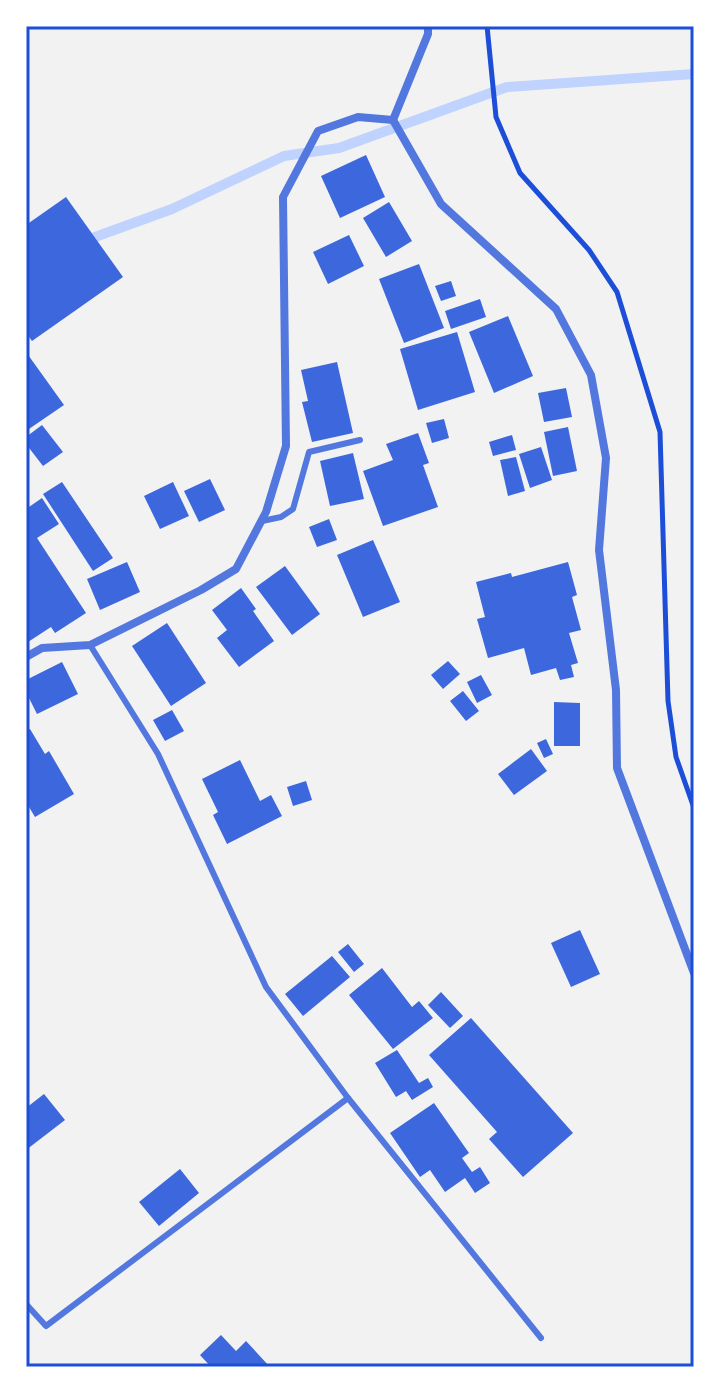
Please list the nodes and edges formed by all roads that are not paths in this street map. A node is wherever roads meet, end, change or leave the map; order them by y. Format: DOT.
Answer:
graph roads {
  1 [pos="428,26"];
  2 [pos="393,120"];
  3 [pos="360,440"];
  4 [pos="262,521"];
  5 [pos="90,645"];
  6 [pos="26,657"];
  7 [pos="694,973"];
  8 [pos="348,1098"];
  9 [pos="26,1304"];
  10 [pos="541,1338"];
  1 -- 2 [label="street"];
  2 -- 4 [label="street"];
  2 -- 7 [label="street"];
  3 -- 4 [label="lane"];
  4 -- 5 [label="street"];
  5 -- 6 [label="street"];
  5 -- 8 [label="lane"];
  8 -- 9 [label="lane"];
  8 -- 10 [label="lane"];
}
